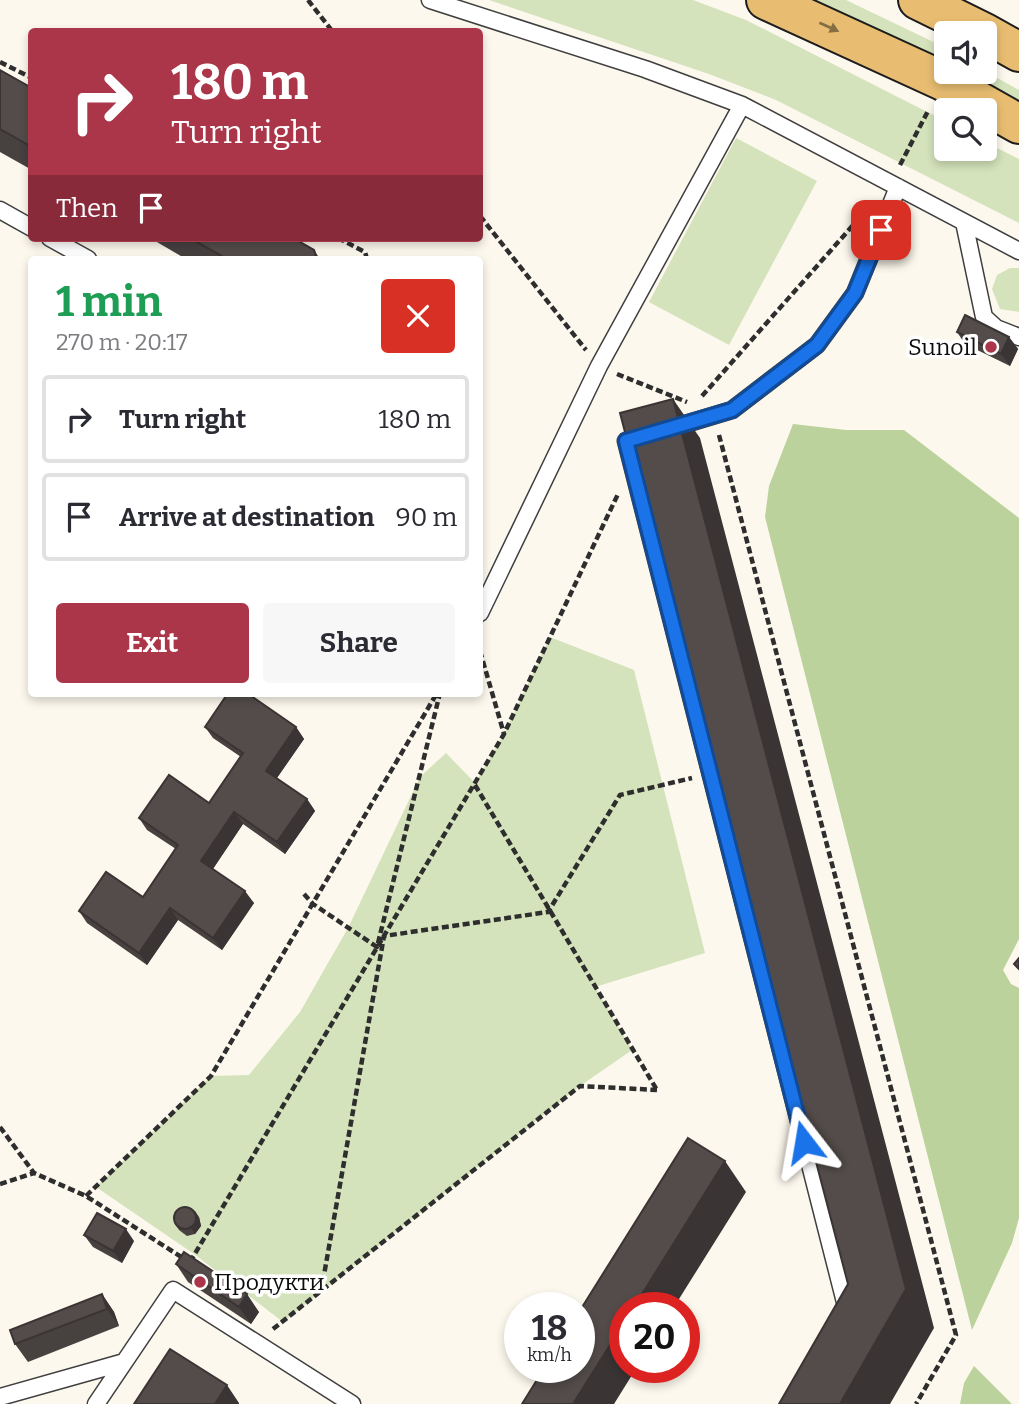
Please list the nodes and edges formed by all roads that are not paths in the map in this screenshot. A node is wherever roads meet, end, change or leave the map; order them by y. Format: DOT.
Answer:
graph roads {
  1 [pos="430,0"];
  2 [pos="766,0"];
  3 [pos="918,0"];
  4 [pos="961,21"];
  5 [pos="997,40"];
  6 [pos="1019,52"];
  7 [pos="742,105"];
  8 [pos="1019,124"];
  9 [pos="894,185"];
  10 [pos="0,210"];
  11 [pos="964,222"];
  12 [pos="28,226"];
  13 [pos="57,242"];
  14 [pos="1019,251"];
  15 [pos="83,256"];
  16 [pos="1019,337"];
  17 [pos="483,606"];
  18 [pos="851,1326"];
  19 [pos="121,1363"];
  20 [pos="0,1397"];
  21 [pos="96,1404"];
  22 [pos="352,1404"];
  1 -- 7 [label="lane"];
  2 -- 8 [label="main road, one-way"];
  3 -- 4 [label="main road"];
  5 -- 6 [label="main road"];
  7 -- 9 [label="lane"];
  7 -- 17 [label="lane"];
  9 -- 11 [label="lane"];
  9 -- 18 [label="lane"];
  10 -- 12 [label="lane"];
  11 -- 14 [label="lane"];
  11 -- 16 [label="lane"];
  13 -- 15 [label="lane"];
  19 -- 20 [label="lane"];
  19 -- 21 [label="lane"];
  19 -- 22 [label="lane"];
}
